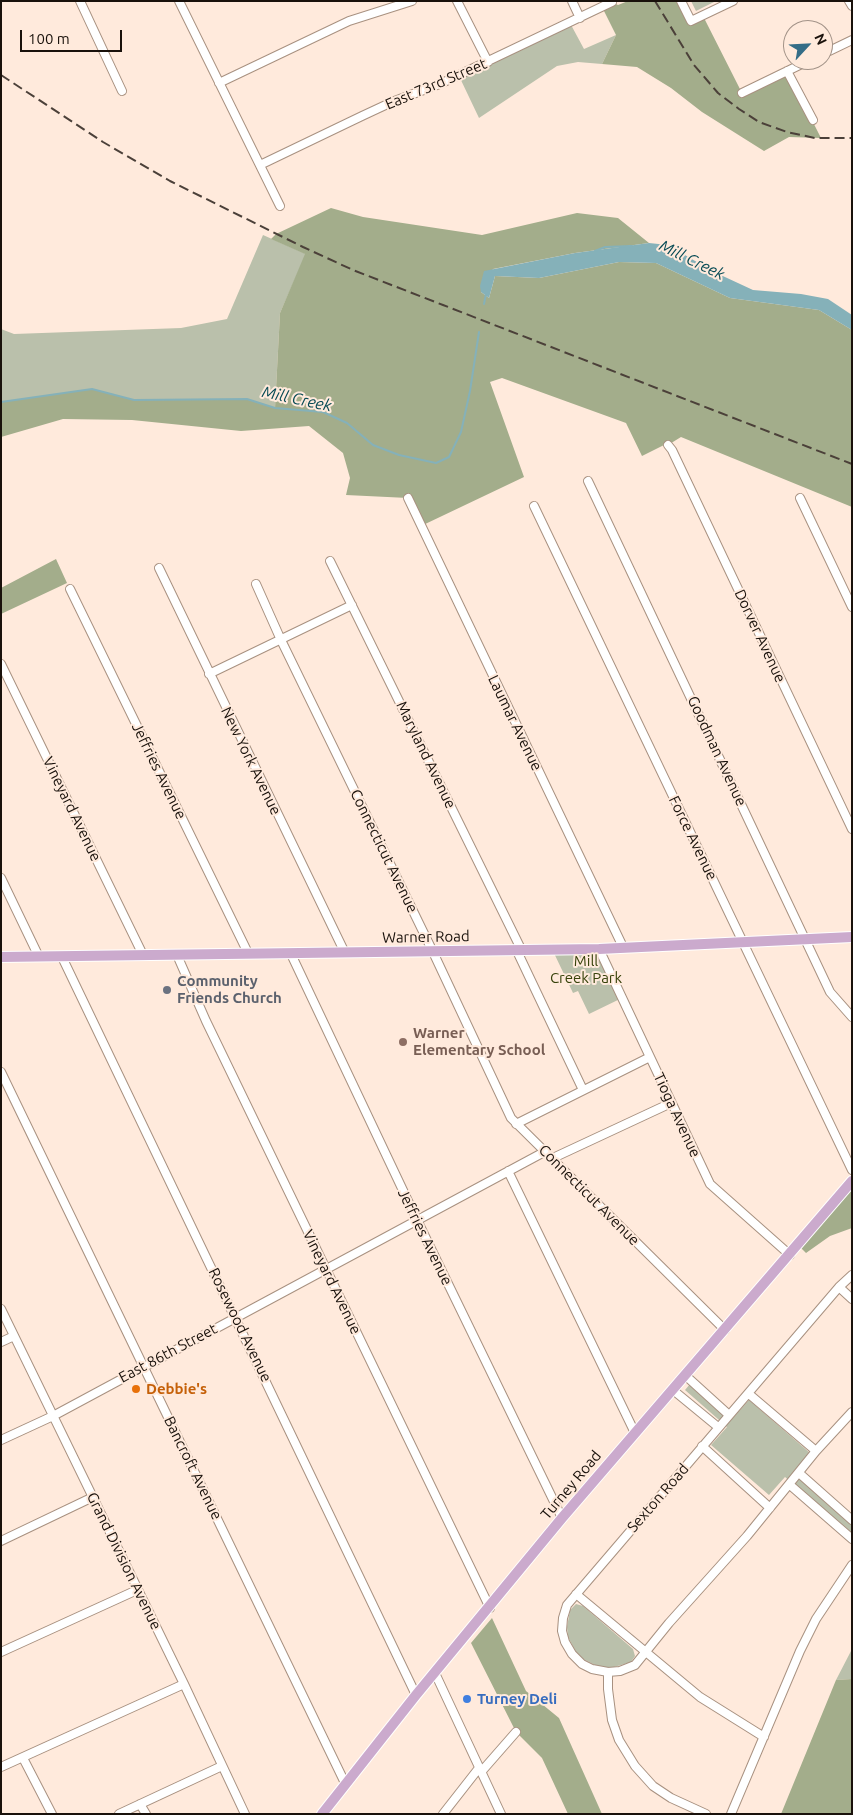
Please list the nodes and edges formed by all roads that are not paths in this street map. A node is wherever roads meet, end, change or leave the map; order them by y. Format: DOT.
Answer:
graph roads {
  1 [pos="80,1"];
  2 [pos="179,1"];
  3 [pos="412,1"];
  4 [pos="457,1"];
  5 [pos="572,1"];
  6 [pos="681,1"];
  7 [pos="733,1"];
  8 [pos="849,1"];
  9 [pos="612,2"];
  10 [pos="852,6"];
  11 [pos="580,18"];
  12 [pos="852,40"];
  13 [pos="833,49"];
  14 [pos="488,62"];
  15 [pos="787,71"];
  16 [pos="219,83"];
  17 [pos="122,91"];
  18 [pos="742,93"];
  19 [pos="813,120"];
  20 [pos="260,165"];
  21 [pos="280,206"];
  22 [pos="668,445"];
  23 [pos="588,481"];
  24 [pos="408,498"];
  25 [pos="800,498"];
  26 [pos="534,506"];
  27 [pos="330,561"];
  28 [pos="159,568"];
  29 [pos="256,584"];
  30 [pos="70,589"];
  31 [pos="352,605"];
  32 [pos="852,607"];
  33 [pos="281,640"];
  34 [pos="1,664"];
  35 [pos="209,674"];
  36 [pos="852,829"];
  37 [pos="1,878"];
  38 [pos="852,938"];
  39 [pos="806,939"];
  40 [pos="744,943"];
  41 [pos="623,947"];
  42 [pos="518,949"];
  43 [pos="599,949"];
  44 [pos="433,952"];
  45 [pos="248,953"];
  46 [pos="345,953"];
  47 [pos="291,954"];
  48 [pos="143,955"];
  49 [pos="177,955"];
  50 [pos="1,957"];
  51 [pos="39,957"];
  52 [pos="62,957"];
  53 [pos="852,1016"];
  54 [pos="650,1057"];
  55 [pos="1,1072"];
  56 [pos="583,1090"];
  57 [pos="670,1103"];
  58 [pos="516,1124"];
  59 [pos="546,1151"];
  60 [pos="553,1158"];
  61 [pos="852,1170"];
  62 [pos="508,1171"];
  63 [pos="852,1181"];
  64 [pos="417,1220"];
  65 [pos="790,1255"];
  66 [pos="326,1269"];
  67 [pos="852,1275"];
  68 [pos="839,1287"];
  69 [pos="852,1299"];
  70 [pos="1,1309"];
  71 [pos="236,1317"];
  72 [pos="725,1330"];
  73 [pos="14,1336"];
  74 [pos="1,1342"];
  75 [pos="144,1367"];
  76 [pos="686,1376"];
  77 [pos="673,1390"];
  78 [pos="749,1394"];
  79 [pos="852,1412"];
  80 [pos="729,1415"];
  81 [pos="53,1416"];
  82 [pos="718,1427"];
  83 [pos="634,1434"];
  84 [pos="1,1440"];
  85 [pos="702,1446"];
  86 [pos="816,1451"];
  87 [pos="799,1473"];
  88 [pos="790,1485"];
  89 [pos="93,1497"];
  90 [pos="770,1508"];
  91 [pos="562,1518"];
  92 [pos="852,1520"];
  93 [pos="852,1539"];
  94 [pos="1,1541"];
  95 [pos="852,1565"];
  96 [pos="137,1590"];
  97 [pos="576,1594"];
  98 [pos="490,1608"];
  99 [pos="1,1652"];
  100 [pos="646,1653"];
  101 [pos="608,1672"];
  102 [pos="435,1673"];
  103 [pos="184,1684"];
  104 [pos="416,1695"];
  105 [pos="516,1732"];
  106 [pos="764,1738"];
  107 [pos="23,1758"];
  108 [pos="222,1766"];
  109 [pos="1,1767"];
  110 [pos="480,1770"];
  111 [pos="345,1783"];
  112 [pos="140,1804"];
  113 [pos="331,1810"];
  114 [pos="52,1814"];
  115 [pos="119,1814"];
  116 [pos="146,1814"];
  117 [pos="245,1814"];
  118 [pos="322,1814"];
  119 [pos="443,1814"];
  120 [pos="501,1814"];
  121 [pos="706,1814"];
  122 [pos="731,1814"];
  1 -- 17 [label="street"];
  2 -- 16 [label="street"];
  3 -- 16 [label="street"];
  4 -- 14 [label="street"];
  5 -- 11 [label="street"];
  6 -- 7 [label="street"];
  8 -- 10 [label="street"];
  9 -- 11 [label="street, East 73rd Street"];
  11 -- 14 [label="street, East 73rd Street"];
  12 -- 13 [label="street"];
  14 -- 20 [label="street, East 73rd Street"];
  15 -- 18 [label="street"];
  15 -- 19 [label="street"];
  16 -- 20 [label="street"];
  20 -- 21 [label="street"];
  22 -- 36 [label="street, Dorver Avenue"];
  23 -- 39 [label="street, Goodman Avenue"];
  24 -- 41 [label="street, Laumar Avenue"];
  25 -- 32 [label="street"];
  26 -- 40 [label="street, Force Avenue"];
  27 -- 31 [label="street, Maryland Avenue"];
  28 -- 35 [label="street, New York Avenue"];
  29 -- 33 [label="street, Connecticut Avenue"];
  30 -- 45 [label="street, Jeffries Avenue"];
  31 -- 33 [label="street"];
  31 -- 42 [label="street, Maryland Avenue"];
  33 -- 35 [label="street"];
  33 -- 44 [label="street, Connecticut Avenue"];
  34 -- 48 [label="street, Vineyard Avenue"];
  35 -- 46 [label="street, New York Avenue"];
  37 -- 51 [label="street"];
  38 -- 39 [label="main road, Warner Road"];
  39 -- 40 [label="main road, Warner Road"];
  39 -- 53 [label="street, Goodman Avenue"];
  40 -- 41 [label="main road, Warner Road"];
  40 -- 61 [label="street, Force Avenue"];
  41 -- 43 [label="main road, Warner Road"];
  42 -- 43 [label="main road, Warner Road"];
  42 -- 44 [label="main road, Warner Road"];
  42 -- 56 [label="street, Maryland Avenue"];
  43 -- 54 [label="street, Tioga Avenue"];
  44 -- 46 [label="main road, Warner Road"];
  44 -- 58 [label="street, Connecticut Avenue"];
  45 -- 47 [label="main road, Warner Road"];
  45 -- 49 [label="main road, Warner Road"];
  46 -- 47 [label="main road, Warner Road"];
  47 -- 64 [label="street, Jeffries Avenue"];
  48 -- 49 [label="main road, Warner Road"];
  48 -- 52 [label="main road, Warner Road"];
  49 -- 66 [label="street, Vineyard Avenue"];
  50 -- 51 [label="main road, Warner Road"];
  51 -- 52 [label="main road, Warner Road"];
  52 -- 71 [label="street, Rosewood Avenue"];
  54 -- 56 [label="street"];
  54 -- 57 [label="street, Tioga Avenue"];
  55 -- 75 [label="street, Bancroft Avenue"];
  56 -- 58 [label="street"];
  57 -- 60 [label="street"];
  57 -- 65 [label="street, Tioga Avenue"];
  58 -- 59 [label="street, Connecticut Avenue"];
  59 -- 60 [label="street, Connecticut Avenue"];
  59 -- 62 [label="street, East 86th Street"];
  60 -- 72 [label="street, Connecticut Avenue"];
  62 -- 64 [label="street, East 86th Street"];
  62 -- 83 [label="street"];
  63 -- 65 [label="main road, Turney Road"];
  64 -- 66 [label="street, East 86th Street"];
  64 -- 91 [label="street, Jeffries Avenue"];
  65 -- 72 [label="main road, Turney Road"];
  66 -- 71 [label="street, East 86th Street"];
  66 -- 98 [label="street, Vineyard Avenue"];
  67 -- 68 [label="street, Sexton Road"];
  68 -- 69 [label="street"];
  68 -- 78 [label="street, Sexton Road"];
  70 -- 73 [label="street, Grand Division Avenue"];
  71 -- 75 [label="street, East 86th Street"];
  71 -- 104 [label="street, Rosewood Avenue"];
  72 -- 76 [label="main road, Turney Road"];
  73 -- 74 [label="street"];
  73 -- 81 [label="street, Grand Division Avenue"];
  75 -- 81 [label="street, East 86th Street"];
  75 -- 111 [label="street, Bancroft Avenue"];
  76 -- 77 [label="main road, Turney Road"];
  76 -- 80 [label="street"];
  77 -- 82 [label="street"];
  77 -- 83 [label="main road, Turney Road"];
  78 -- 80 [label="street, Sexton Road"];
  78 -- 86 [label="street"];
  79 -- 86 [label="street, Sexton Road"];
  80 -- 82 [label="street, Sexton Road"];
  81 -- 84 [label="street, East 86th Street"];
  81 -- 89 [label="street, Grand Division Avenue"];
  82 -- 85 [label="street, Sexton Road"];
  83 -- 91 [label="main road, Turney Road"];
  85 -- 90 [label="street"];
  85 -- 97 [label="street, Sexton Road"];
  86 -- 87 [label="street, Sexton Road"];
  87 -- 88 [label="street, Sexton Road"];
  87 -- 92 [label="street"];
  88 -- 90 [label="street, Sexton Road"];
  88 -- 93 [label="street"];
  89 -- 94 [label="street"];
  89 -- 96 [label="street, Grand Division Avenue"];
  90 -- 100 [label="street, Sexton Road"];
  91 -- 98 [label="main road, Turney Road"];
  95 -- 106 [label="street"];
  96 -- 99 [label="street"];
  96 -- 103 [label="street, Grand Division Avenue"];
  97 -- 100 [label="street"];
  97 -- 101 [label="street, Sexton Road"];
  98 -- 102 [label="main road, Turney Road"];
  100 -- 101 [label="street, Sexton Road"];
  100 -- 106 [label="street"];
  101 -- 121 [label="street"];
  102 -- 104 [label="main road, Turney Road"];
  102 -- 110 [label="street"];
  103 -- 107 [label="street"];
  103 -- 108 [label="street, Grand Division Avenue"];
  104 -- 111 [label="main road, Turney Road"];
  105 -- 110 [label="street"];
  106 -- 122 [label="street"];
  107 -- 109 [label="street"];
  107 -- 114 [label="street"];
  108 -- 112 [label="street"];
  108 -- 117 [label="street, Grand Division Avenue"];
  110 -- 119 [label="street"];
  110 -- 120 [label="street"];
  111 -- 113 [label="main road, Turney Road"];
  112 -- 115 [label="street"];
  112 -- 116 [label="street"];
  113 -- 118 [label="main road, Turney Road"];
}
